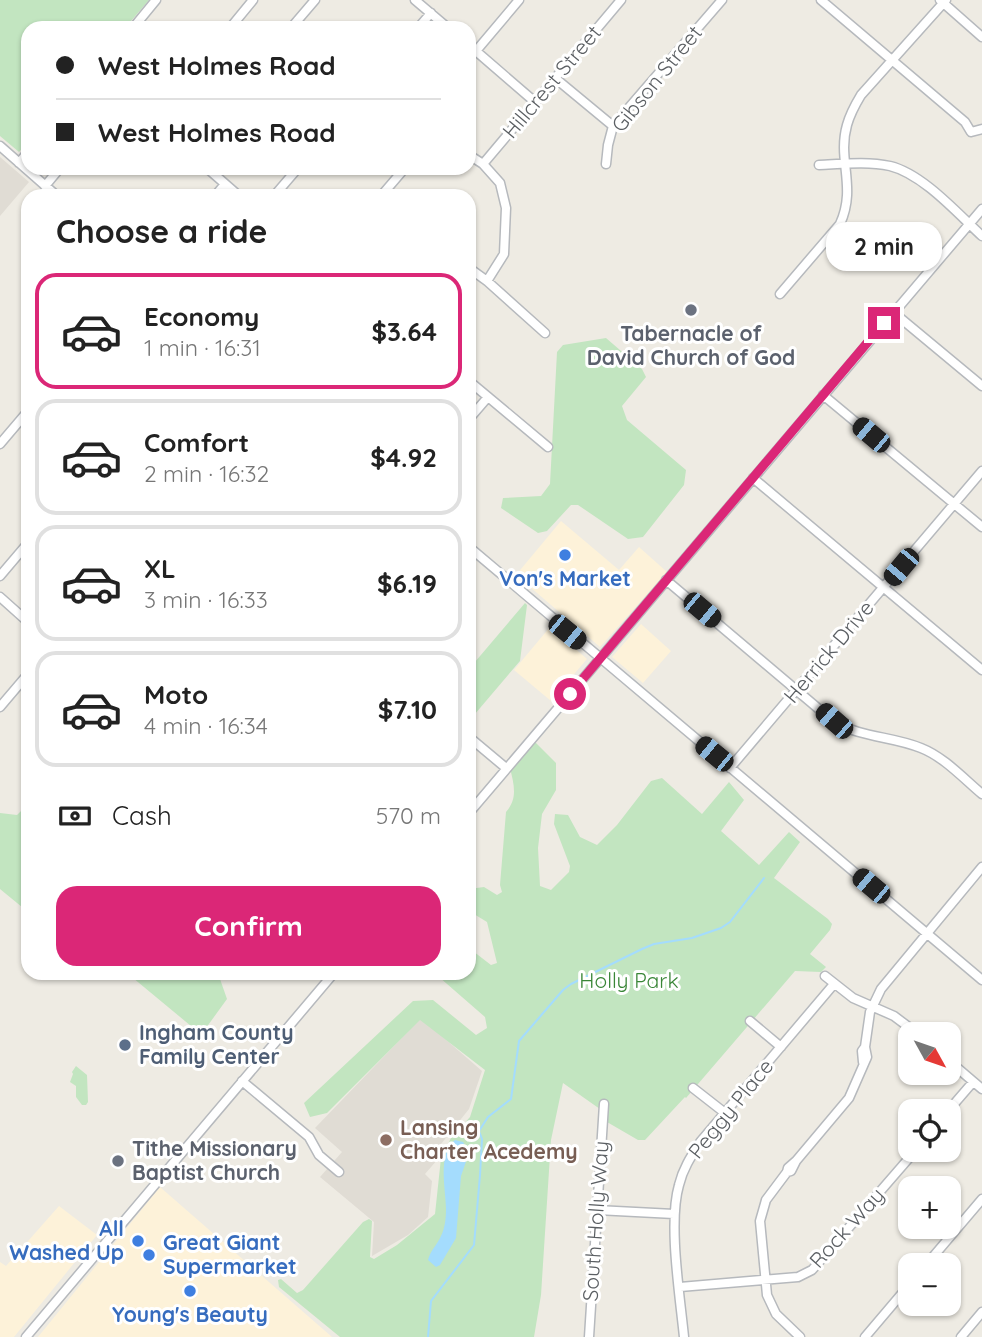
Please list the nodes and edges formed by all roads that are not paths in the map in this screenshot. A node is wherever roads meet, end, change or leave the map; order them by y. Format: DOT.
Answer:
graph roads {
  1 [pos="156,0"];
  2 [pos="253,0"];
  3 [pos="315,0"];
  4 [pos="519,0"];
  5 [pos="621,0"];
  6 [pos="722,0"];
  7 [pos="821,0"];
  8 [pos="418,1"];
  9 [pos="943,1"];
  10 [pos="431,13"];
  11 [pos="139,21"];
  12 [pos="236,21"];
  13 [pos="297,21"];
  14 [pos="424,21"];
  15 [pos="440,21"];
  16 [pos="982,37"];
  17 [pos="476,44"];
  18 [pos="476,51"];
  19 [pos="893,60"];
  20 [pos="555,78"];
  21 [pos="536,102"];
  22 [pos="613,126"];
  23 [pos="982,129"];
  24 [pos="0,146"];
  25 [pos="476,160"];
  26 [pos="21,161"];
  27 [pos="19,163"];
  28 [pos="483,164"];
  29 [pos="606,164"];
  30 [pos="845,164"];
  31 [pos="819,165"];
  32 [pos="33,175"];
  33 [pos="55,175"];
  34 [pos="215,175"];
  35 [pos="292,175"];
  36 [pos="399,175"];
  37 [pos="225,184"];
  38 [pos="46,186"];
  39 [pos="49,189"];
  40 [pos="221,189"];
  41 [pos="231,189"];
  42 [pos="280,189"];
  43 [pos="388,189"];
  44 [pos="982,209"];
  45 [pos="969,224"];
  46 [pos="982,236"];
  47 [pos="476,273"];
  48 [pos="487,281"];
  49 [pos="780,294"];
  50 [pos="893,312"];
  51 [pos="545,333"];
  52 [pos="982,386"];
  53 [pos="476,387"];
  54 [pos="823,395"];
  55 [pos="488,397"];
  56 [pos="476,411"];
  57 [pos="21,419"];
  58 [pos="0,444"];
  59 [pos="548,447"];
  60 [pos="982,471"];
  61 [pos="753,478"];
  62 [pos="954,504"];
  63 [pos="982,527"];
  64 [pos="21,551"];
  65 [pos="476,553"];
  66 [pos="0,576"];
  67 [pos="666,580"];
  68 [pos="884,588"];
  69 [pos="0,597"];
  70 [pos="21,616"];
  71 [pos="600,659"];
  72 [pos="982,670"];
  73 [pos="21,682"];
  74 [pos="797,690"];
  75 [pos="0,707"];
  76 [pos="476,743"];
  77 [pos="506,768"];
  78 [pos="730,768"];
  79 [pos="982,794"];
  80 [pos="476,804"];
  81 [pos="982,867"];
  82 [pos="926,933"];
  83 [pos="825,976"];
  84 [pos="328,980"];
  85 [pos="982,981"];
  86 [pos="834,984"];
  87 [pos="872,1005"];
  88 [pos="750,1021"];
  89 [pos="902,1022"];
  90 [pos="781,1046"];
  91 [pos="961,1071"];
  92 [pos="242,1081"];
  93 [pos="974,1082"];
  94 [pos="693,1088"];
  95 [pos="982,1089"];
  96 [pos="959,1099"];
  97 [pos="604,1104"];
  98 [pos="724,1113"];
  99 [pos="906,1162"];
  100 [pos="339,1172"];
  101 [pos="982,1199"];
  102 [pos="597,1210"];
  103 [pos="674,1214"];
  104 [pos="936,1253"];
  105 [pos="765,1280"];
  106 [pos="680,1287"];
  107 [pos="898,1298"];
  108 [pos="982,1312"];
  109 [pos="26,1337"];
  110 [pos="589,1337"];
  111 [pos="684,1337"];
  112 [pos="800,1337"];
  113 [pos="865,1337"];
  114 [pos="961,1337"];
  1 -- 11 [label="street"];
  2 -- 12 [label="street"];
  3 -- 13 [label="street"];
  4 -- 17 [label="street"];
  5 -- 20 [label="street, Hillcrest Street"];
  6 -- 22 [label="street, Gibson Street"];
  7 -- 19 [label="street"];
  8 -- 10 [label="street"];
  9 -- 16 [label="street"];
  9 -- 19 [label="street"];
  10 -- 14 [label="street"];
  10 -- 15 [label="street"];
  18 -- 21 [label="street"];
  19 -- 23 [label="street"];
  19 -- 30 [label="street"];
  20 -- 21 [label="street, Hillcrest Street"];
  20 -- 22 [label="street"];
  21 -- 28 [label="street, Hillcrest Street"];
  22 -- 29 [label="street, Gibson Street"];
  24 -- 27 [label="street"];
  25 -- 28 [label="street"];
  26 -- 27 [label="street"];
  28 -- 48 [label="street"];
  30 -- 31 [label="street"];
  30 -- 45 [label="street"];
  30 -- 49 [label="street"];
  32 -- 38 [label="street"];
  33 -- 38 [label="street"];
  34 -- 37 [label="street"];
  35 -- 42 [label="street"];
  36 -- 43 [label="street"];
  37 -- 40 [label="street"];
  37 -- 41 [label="street"];
  38 -- 39 [label="street"];
  44 -- 45 [label="street"];
  45 -- 46 [label="street"];
  45 -- 50 [label="street"];
  47 -- 48 [label="street"];
  48 -- 51 [label="street"];
  50 -- 52 [label="street"];
  50 -- 54 [label="street"];
  53 -- 55 [label="street"];
  54 -- 61 [label="street"];
  54 -- 62 [label="street"];
  55 -- 56 [label="street"];
  55 -- 59 [label="street"];
  57 -- 58 [label="street"];
  60 -- 62 [label="street, Herrick Drive"];
  61 -- 67 [label="street"];
  61 -- 68 [label="street"];
  62 -- 63 [label="street"];
  62 -- 68 [label="street, Herrick Drive"];
  64 -- 66 [label="street"];
  65 -- 71 [label="street"];
  67 -- 71 [label="street"];
  67 -- 74 [label="street"];
  68 -- 72 [label="street"];
  68 -- 74 [label="street, Herrick Drive"];
  69 -- 70 [label="street"];
  71 -- 77 [label="street"];
  71 -- 78 [label="street"];
  73 -- 75 [label="street"];
  74 -- 78 [label="street, Herrick Drive"];
  74 -- 79 [label="street"];
  76 -- 77 [label="street"];
  77 -- 80 [label="street"];
  78 -- 82 [label="street"];
  81 -- 82 [label="street"];
  82 -- 85 [label="street"];
  82 -- 87 [label="street"];
  83 -- 86 [label="street"];
  84 -- 92 [label="street"];
  86 -- 87 [label="street"];
  86 -- 90 [label="street, Peggy Place"];
  87 -- 89 [label="street"];
  87 -- 105 [label="street"];
  88 -- 90 [label="street"];
  90 -- 98 [label="street, Peggy Place"];
  91 -- 93 [label="street"];
  92 -- 100 [label="street"];
  92 -- 109 [label="street"];
  93 -- 95 [label="street"];
  93 -- 96 [label="street"];
  94 -- 98 [label="street"];
  97 -- 102 [label="street, South Holly Way"];
  98 -- 103 [label="street, Peggy Place"];
  99 -- 105 [label="street, Rock Way"];
  101 -- 104 [label="street"];
  102 -- 103 [label="street"];
  102 -- 110 [label="street, South Holly Way"];
  103 -- 106 [label="street, Peggy Place"];
  105 -- 106 [label="street, Rock Way"];
  105 -- 112 [label="street"];
  106 -- 111 [label="street, Peggy Place"];
  107 -- 113 [label="street"];
  108 -- 114 [label="street"];
}
